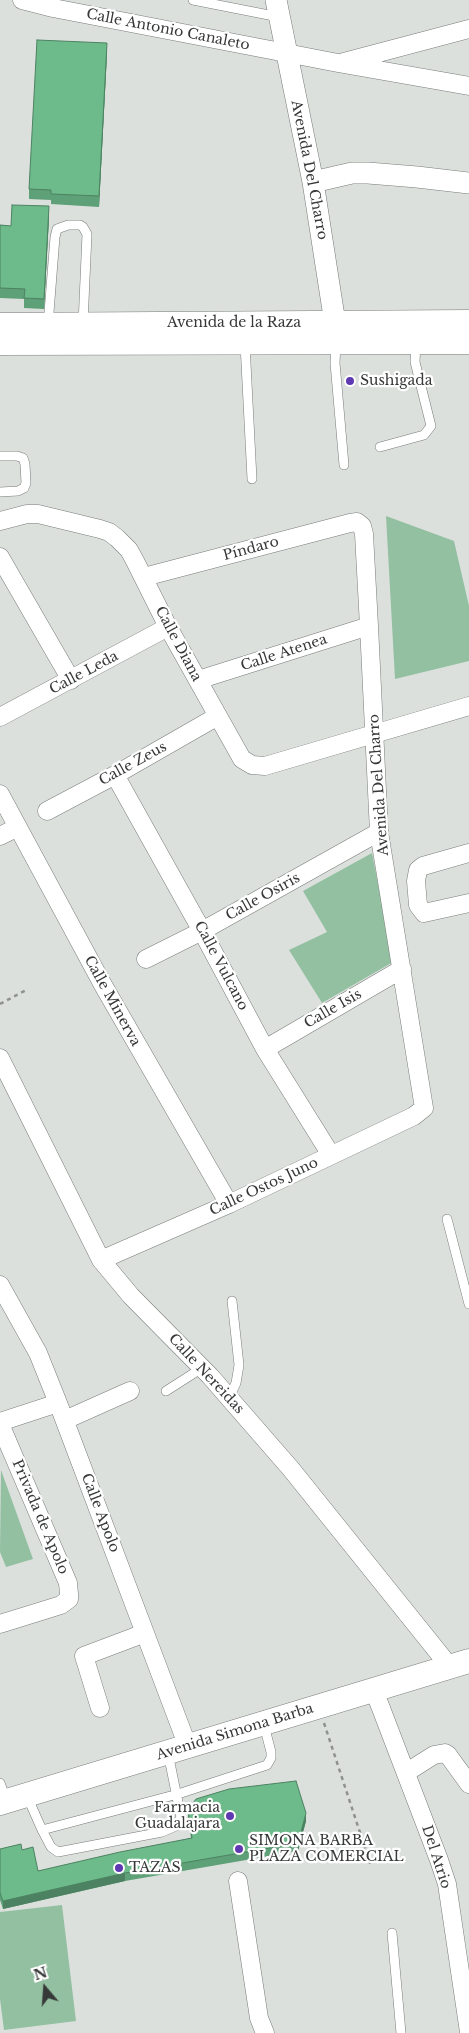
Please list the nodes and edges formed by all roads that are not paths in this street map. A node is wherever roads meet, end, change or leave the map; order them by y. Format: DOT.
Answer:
graph roads {
  1 [pos="22,0"];
  2 [pos="193,0"];
  3 [pos="56,4"];
  4 [pos="277,9"];
  5 [pos="469,29"];
  6 [pos="285,53"];
  7 [pos="338,63"];
  8 [pos="469,86"];
  9 [pos="313,182"];
  10 [pos="469,184"];
  11 [pos="469,322"];
  12 [pos="0,324"];
  13 [pos="83,324"];
  14 [pos="48,325"];
  15 [pos="336,332"];
  16 [pos="245,342"];
  17 [pos="416,342"];
  18 [pos="469,342"];
  19 [pos="0,343"];
  20 [pos="380,447"];
  21 [pos="0,456"];
  22 [pos="344,464"];
  23 [pos="252,479"];
  24 [pos="0,492"];
  25 [pos="0,521"];
  26 [pos="357,522"];
  27 [pos="0,557"];
  28 [pos="144,577"];
  29 [pos="369,626"];
  30 [pos="168,627"];
  31 [pos="71,680"];
  32 [pos="198,680"];
  33 [pos="469,706"];
  34 [pos="218,716"];
  35 [pos="0,717"];
  36 [pos="375,734"];
  37 [pos="115,775"];
  38 [pos="0,794"];
  39 [pos="47,811"];
  40 [pos="18,827"];
  41 [pos="379,832"];
  42 [pos="0,836"];
  43 [pos="469,854"];
  44 [pos="469,902"];
  45 [pos="202,931"];
  46 [pos="146,959"];
  47 [pos="402,969"];
  48 [pos="266,1049"];
  49 [pos="0,1058"];
  50 [pos="424,1108"];
  51 [pos="331,1155"];
  52 [pos="229,1204"];
  53 [pos="447,1219"];
  54 [pos="101,1260"];
  55 [pos="0,1285"];
  56 [pos="232,1301"];
  57 [pos="469,1304"];
  58 [pos="202,1368"];
  59 [pos="130,1391"];
  60 [pos="166,1391"];
  61 [pos="230,1398"];
  62 [pos="58,1403"];
  63 [pos="65,1420"];
  64 [pos="0,1423"];
  65 [pos="0,1624"];
  66 [pos="146,1634"];
  67 [pos="459,1664"];
  68 [pos="374,1690"];
  69 [pos="100,1708"];
  70 [pos="264,1724"];
  71 [pos="178,1750"];
  72 [pos="406,1772"];
  73 [pos="469,1784"];
  74 [pos="178,1794"];
  75 [pos="8,1796"];
  76 [pos="42,1830"];
  77 [pos="238,1882"];
  78 [pos="462,1931"];
  79 [pos="392,1933"];
  80 [pos="469,2030"];
  81 [pos="265,2033"];
  82 [pos="402,2033"];
  1 -- 3 [label="street, Calle Antonio Canaleto"];
  2 -- 4 [label="lane"];
  3 -- 6 [label="street, Calle Antonio Canaleto"];
  4 -- 6 [label="street, Avenida Del Charro"];
  5 -- 7 [label="street"];
  6 -- 7 [label="street, Calle Antonio Canaleto"];
  6 -- 9 [label="street, Avenida Del Charro"];
  7 -- 8 [label="street, Calle Antonio Canaleto"];
  9 -- 10 [label="street"];
  9 -- 15 [label="street, Avenida Del Charro"];
  11 -- 15 [label="main road, Avenida de la Raza"];
  12 -- 14 [label="main road, Avenida de la Raza"];
  13 -- 14 [label="main road, Avenida de la Raza"];
  13 -- 14 [label="lane"];
  13 -- 15 [label="main road, Avenida de la Raza"];
  15 -- 16 [label="main road, Avenida de la Raza"];
  15 -- 17 [label="main road, Avenida de la Raza"];
  15 -- 22 [label="lane"];
  16 -- 19 [label="main road, Avenida de la Raza"];
  16 -- 23 [label="lane"];
  17 -- 18 [label="main road, Avenida de la Raza"];
  17 -- 20 [label="lane"];
  21 -- 24 [label="lane"];
  25 -- 28 [label="street, Calle Diana"];
  26 -- 28 [label="street, Píndaro"];
  26 -- 29 [label="street, Avenida Del Charro"];
  27 -- 31 [label="street"];
  28 -- 30 [label="street, Calle Diana"];
  29 -- 32 [label="street, Calle Atenea"];
  29 -- 36 [label="street, Avenida Del Charro"];
  30 -- 31 [label="street, Calle Leda"];
  30 -- 32 [label="street, Calle Diana"];
  31 -- 35 [label="street, Calle Leda"];
  32 -- 34 [label="street, Calle Diana"];
  33 -- 36 [label="street"];
  34 -- 36 [label="street, Calle Diana"];
  34 -- 37 [label="street, Calle Zeus"];
  36 -- 41 [label="street, Avenida Del Charro"];
  37 -- 39 [label="street, Calle Zeus"];
  37 -- 45 [label="street, Calle Vulcano"];
  38 -- 40 [label="street, Calle Minerva"];
  40 -- 42 [label="street"];
  40 -- 52 [label="street, Calle Minerva"];
  41 -- 45 [label="street, Calle Osiris"];
  41 -- 47 [label="street, Avenida Del Charro"];
  43 -- 44 [label="street"];
  45 -- 46 [label="street, Calle Osiris"];
  45 -- 48 [label="street, Calle Vulcano"];
  47 -- 48 [label="street, Calle Isis"];
  47 -- 50 [label="street, Avenida Del Charro"];
  48 -- 51 [label="street, Calle Vulcano"];
  49 -- 54 [label="street, Calle Nereidas"];
  50 -- 51 [label="street, Calle Ostos Juno"];
  51 -- 52 [label="street, Calle Ostos Juno"];
  52 -- 54 [label="street, Calle Ostos Juno"];
  53 -- 57 [label="lane"];
  54 -- 58 [label="street, Calle Nereidas"];
  55 -- 62 [label="street, Calle Apolo"];
  56 -- 61 [label="lane"];
  58 -- 60 [label="lane"];
  58 -- 61 [label="street, Calle Nereidas"];
  59 -- 63 [label="street"];
  61 -- 67 [label="street, Calle Nereidas"];
  62 -- 63 [label="street, Calle Apolo"];
  62 -- 64 [label="street"];
  63 -- 66 [label="street, Calle Apolo"];
  64 -- 65 [label="street, Privada de Apolo"];
  66 -- 69 [label="street"];
  66 -- 71 [label="street, Calle Apolo"];
  67 -- 68 [label="main road, Avenida Simona Barba"];
  68 -- 70 [label="main road, Avenida Simona Barba"];
  68 -- 72 [label="street, Del Atrio"];
  70 -- 71 [label="main road, Avenida Simona Barba"];
  70 -- 74 [label="lane"];
  71 -- 74 [label="lane"];
  71 -- 75 [label="main road, Avenida Simona Barba"];
  72 -- 73 [label="street"];
  72 -- 78 [label="street, Del Atrio"];
  74 -- 76 [label="lane"];
  74 -- 76 [label="lane"];
  75 -- 76 [label="lane"];
  77 -- 81 [label="street"];
  78 -- 80 [label="street, Del Atrio"];
  79 -- 82 [label="lane"];
}
